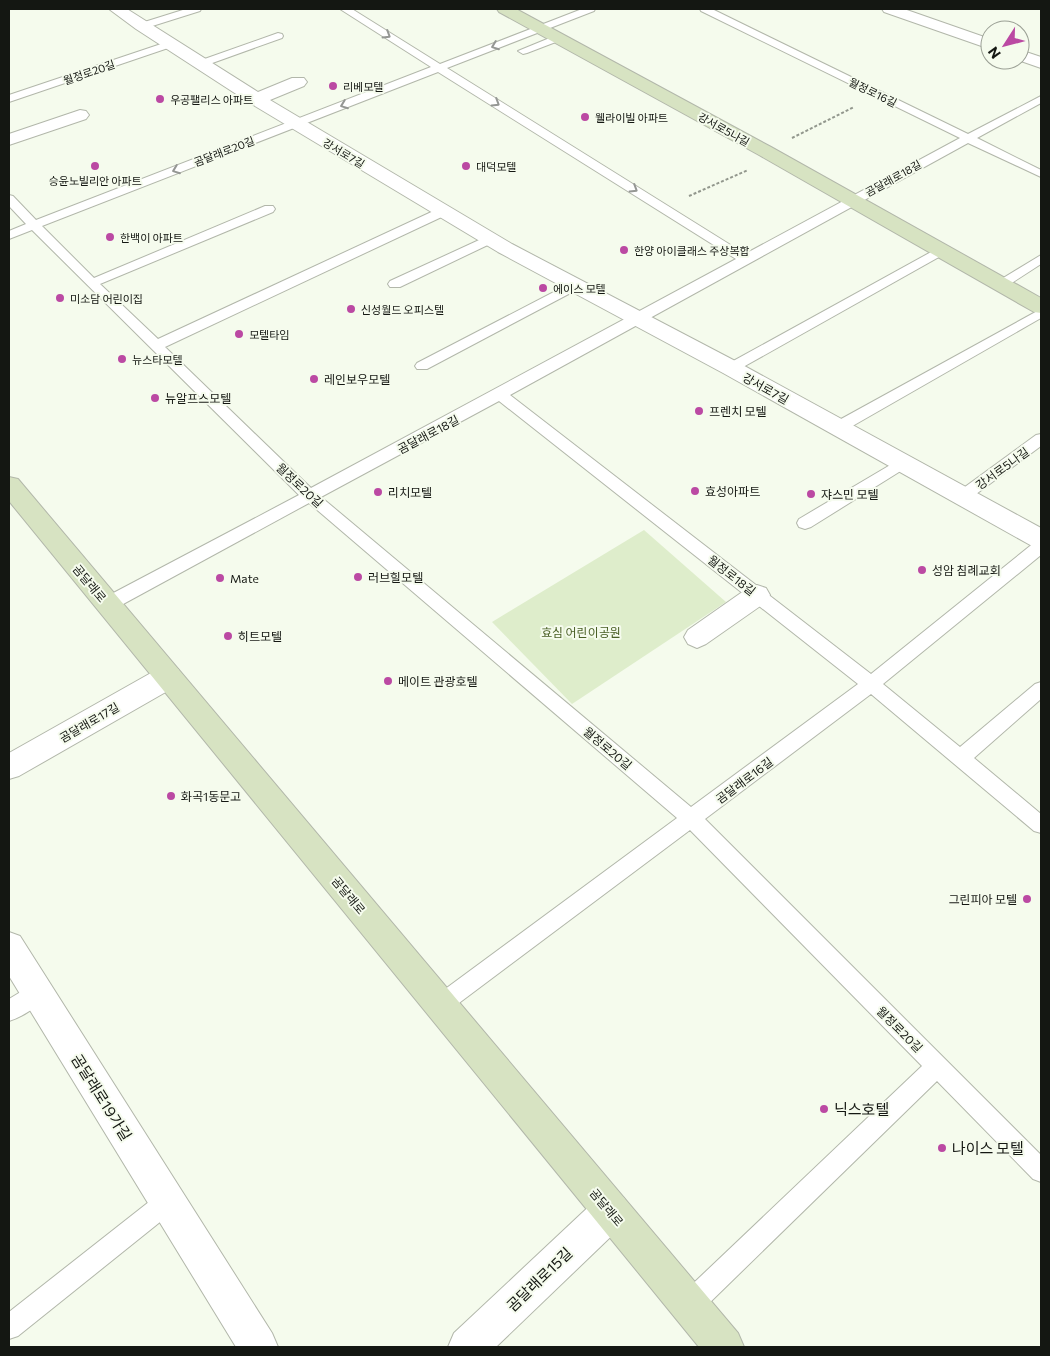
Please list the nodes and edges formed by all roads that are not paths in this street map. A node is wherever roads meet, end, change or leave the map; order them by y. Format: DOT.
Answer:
graph roads {
  1 [pos="117,9"];
  2 [pos="196,9"];
  3 [pos="345,9"];
  4 [pos="505,9"];
  5 [pos="590,9"];
  6 [pos="705,9"];
  7 [pos="890,9"];
  8 [pos="142,26"];
  9 [pos="549,33"];
  10 [pos="278,36"];
  11 [pos="980,40"];
  12 [pos="170,44"];
  13 [pos="523,50"];
  14 [pos="200,64"];
  15 [pos="440,68"];
  16 [pos="298,82"];
  17 [pos="9,99"];
  18 [pos="256,99"];
  19 [pos="1041,99"];
  20 [pos="80,116"];
  21 [pos="295,123"];
  22 [pos="967,138"];
  23 [pos="9,140"];
  24 [pos="1041,174"];
  25 [pos="9,199"];
  26 [pos="852,200"];
  27 [pos="269,210"];
  28 [pos="444,211"];
  29 [pos="34,225"];
  30 [pos="9,234"];
  31 [pos="490,239"];
  32 [pos="942,250"];
  33 [pos="745,258"];
  34 [pos="1041,259"];
  35 [pos="92,283"];
  36 [pos="1002,283"];
  37 [pos="395,284"];
  38 [pos="574,285"];
  39 [pos="1041,307"];
  40 [pos="1041,313"];
  41 [pos="636,318"];
  42 [pos="155,346"];
  43 [pos="422,366"];
  44 [pos="731,368"];
  45 [pos="500,394"];
  46 [pos="837,428"];
  47 [pos="1041,440"];
  48 [pos="902,463"];
  49 [pos="9,485"];
  50 [pos="963,496"];
  51 [pos="311,497"];
  52 [pos="805,523"];
  53 [pos="1041,539"];
  54 [pos="1041,546"];
  55 [pos="757,595"];
  56 [pos="108,604"];
  57 [pos="697,637"];
  58 [pos="168,677"];
  59 [pos="871,684"];
  60 [pos="1041,689"];
  61 [pos="961,758"];
  62 [pos="9,767"];
  63 [pos="692,819"];
  64 [pos="1041,825"];
  65 [pos="9,947"];
  66 [pos="37,992"];
  67 [pos="440,1005"];
  68 [pos="9,1011"];
  69 [pos="937,1066"];
  70 [pos="1041,1171"];
  71 [pos="167,1202"];
  72 [pos="611,1211"];
  73 [pos="689,1305"];
  74 [pos="9,1327"];
  75 [pos="258,1347"];
  76 [pos="468,1347"];
  77 [pos="724,1347"];
  1 -- 8 [label="street, 강서로7길"];
  2 -- 8 [label="lane"];
  3 -- 15 [label="lane, one-way"];
  4 -- 9 [label="street, 강서로5나길"];
  5 -- 9 [label="lane"];
  6 -- 22 [label="lane, 월정로16길"];
  7 -- 11 [label="street"];
  8 -- 12 [label="street, 강서로7길"];
  9 -- 13 [label="lane"];
  9 -- 15 [label="lane, 곰달래로20길, one-way"];
  9 -- 26 [label="street, 강서로5나길"];
  10 -- 14 [label="lane"];
  12 -- 14 [label="street, 강서로7길"];
  12 -- 17 [label="lane, 월정로20길"];
  14 -- 18 [label="street, 강서로7길"];
  15 -- 21 [label="lane, 곰달래로20길, one-way"];
  15 -- 33 [label="lane, one-way"];
  16 -- 18 [label="street"];
  18 -- 21 [label="street, 강서로7길"];
  19 -- 22 [label="lane, 곰달래로18길"];
  20 -- 23 [label="street"];
  21 -- 28 [label="street, 강서로7길"];
  21 -- 29 [label="lane, 곰달래로20길, one-way"];
  22 -- 24 [label="lane, 월정로16길"];
  22 -- 26 [label="lane, 곰달래로18길"];
  25 -- 29 [label="lane, 월정로20길"];
  26 -- 32 [label="street, 강서로5나길"];
  26 -- 33 [label="lane, 곰달래로18길"];
  27 -- 35 [label="lane"];
  28 -- 31 [label="street, 강서로7길"];
  28 -- 42 [label="lane"];
  29 -- 30 [label="lane, 곰달래로20길"];
  29 -- 35 [label="lane, 월정로20길"];
  31 -- 37 [label="lane"];
  31 -- 38 [label="street, 강서로7길"];
  32 -- 36 [label="street, 강서로5나길"];
  32 -- 44 [label="lane"];
  33 -- 41 [label="lane, 곰달래로18길"];
  34 -- 36 [label="lane"];
  35 -- 42 [label="lane, 월정로20길"];
  36 -- 39 [label="street, 강서로5나길"];
  38 -- 41 [label="street, 강서로7길"];
  38 -- 43 [label="lane"];
  40 -- 46 [label="lane"];
  41 -- 44 [label="street, 강서로7길"];
  41 -- 45 [label="lane, 곰달래로18길"];
  42 -- 51 [label="lane, 월정로20길"];
  44 -- 46 [label="street, 강서로7길"];
  45 -- 51 [label="lane, 곰달래로18길"];
  45 -- 55 [label="lane, 월정로18길"];
  46 -- 48 [label="street, 강서로7길"];
  47 -- 50 [label="lane, 강서로5나길"];
  48 -- 50 [label="street, 강서로7길"];
  48 -- 52 [label="lane"];
  49 -- 56 [label="street, 곰달래로"];
  50 -- 53 [label="street, 강서로7길"];
  51 -- 56 [label="lane, 곰달래로18길"];
  51 -- 63 [label="lane, 월정로20길"];
  54 -- 59 [label="lane, 곰달래로16길"];
  55 -- 57 [label="street"];
  55 -- 59 [label="lane, 월정로18길"];
  56 -- 58 [label="street, 곰달래로"];
  58 -- 62 [label="street, 곰달래로17길"];
  58 -- 67 [label="street, 곰달래로"];
  59 -- 61 [label="lane, 월정로18길"];
  59 -- 63 [label="lane, 곰달래로16길"];
  60 -- 61 [label="lane"];
  61 -- 64 [label="lane, 월정로18길"];
  63 -- 67 [label="lane, 곰달래로16길"];
  63 -- 69 [label="lane, 월정로20길"];
  65 -- 66 [label="street, 곰달래로19가길"];
  66 -- 68 [label="lane"];
  66 -- 71 [label="street, 곰달래로19가길"];
  67 -- 72 [label="street, 곰달래로"];
  69 -- 70 [label="lane, 월정로20길"];
  69 -- 73 [label="lane"];
  71 -- 74 [label="lane"];
  71 -- 75 [label="street, 곰달래로19가길"];
  72 -- 73 [label="street, 곰달래로"];
  72 -- 76 [label="street, 곰달래로15길"];
  73 -- 77 [label="street, 곰달래로"];
}
